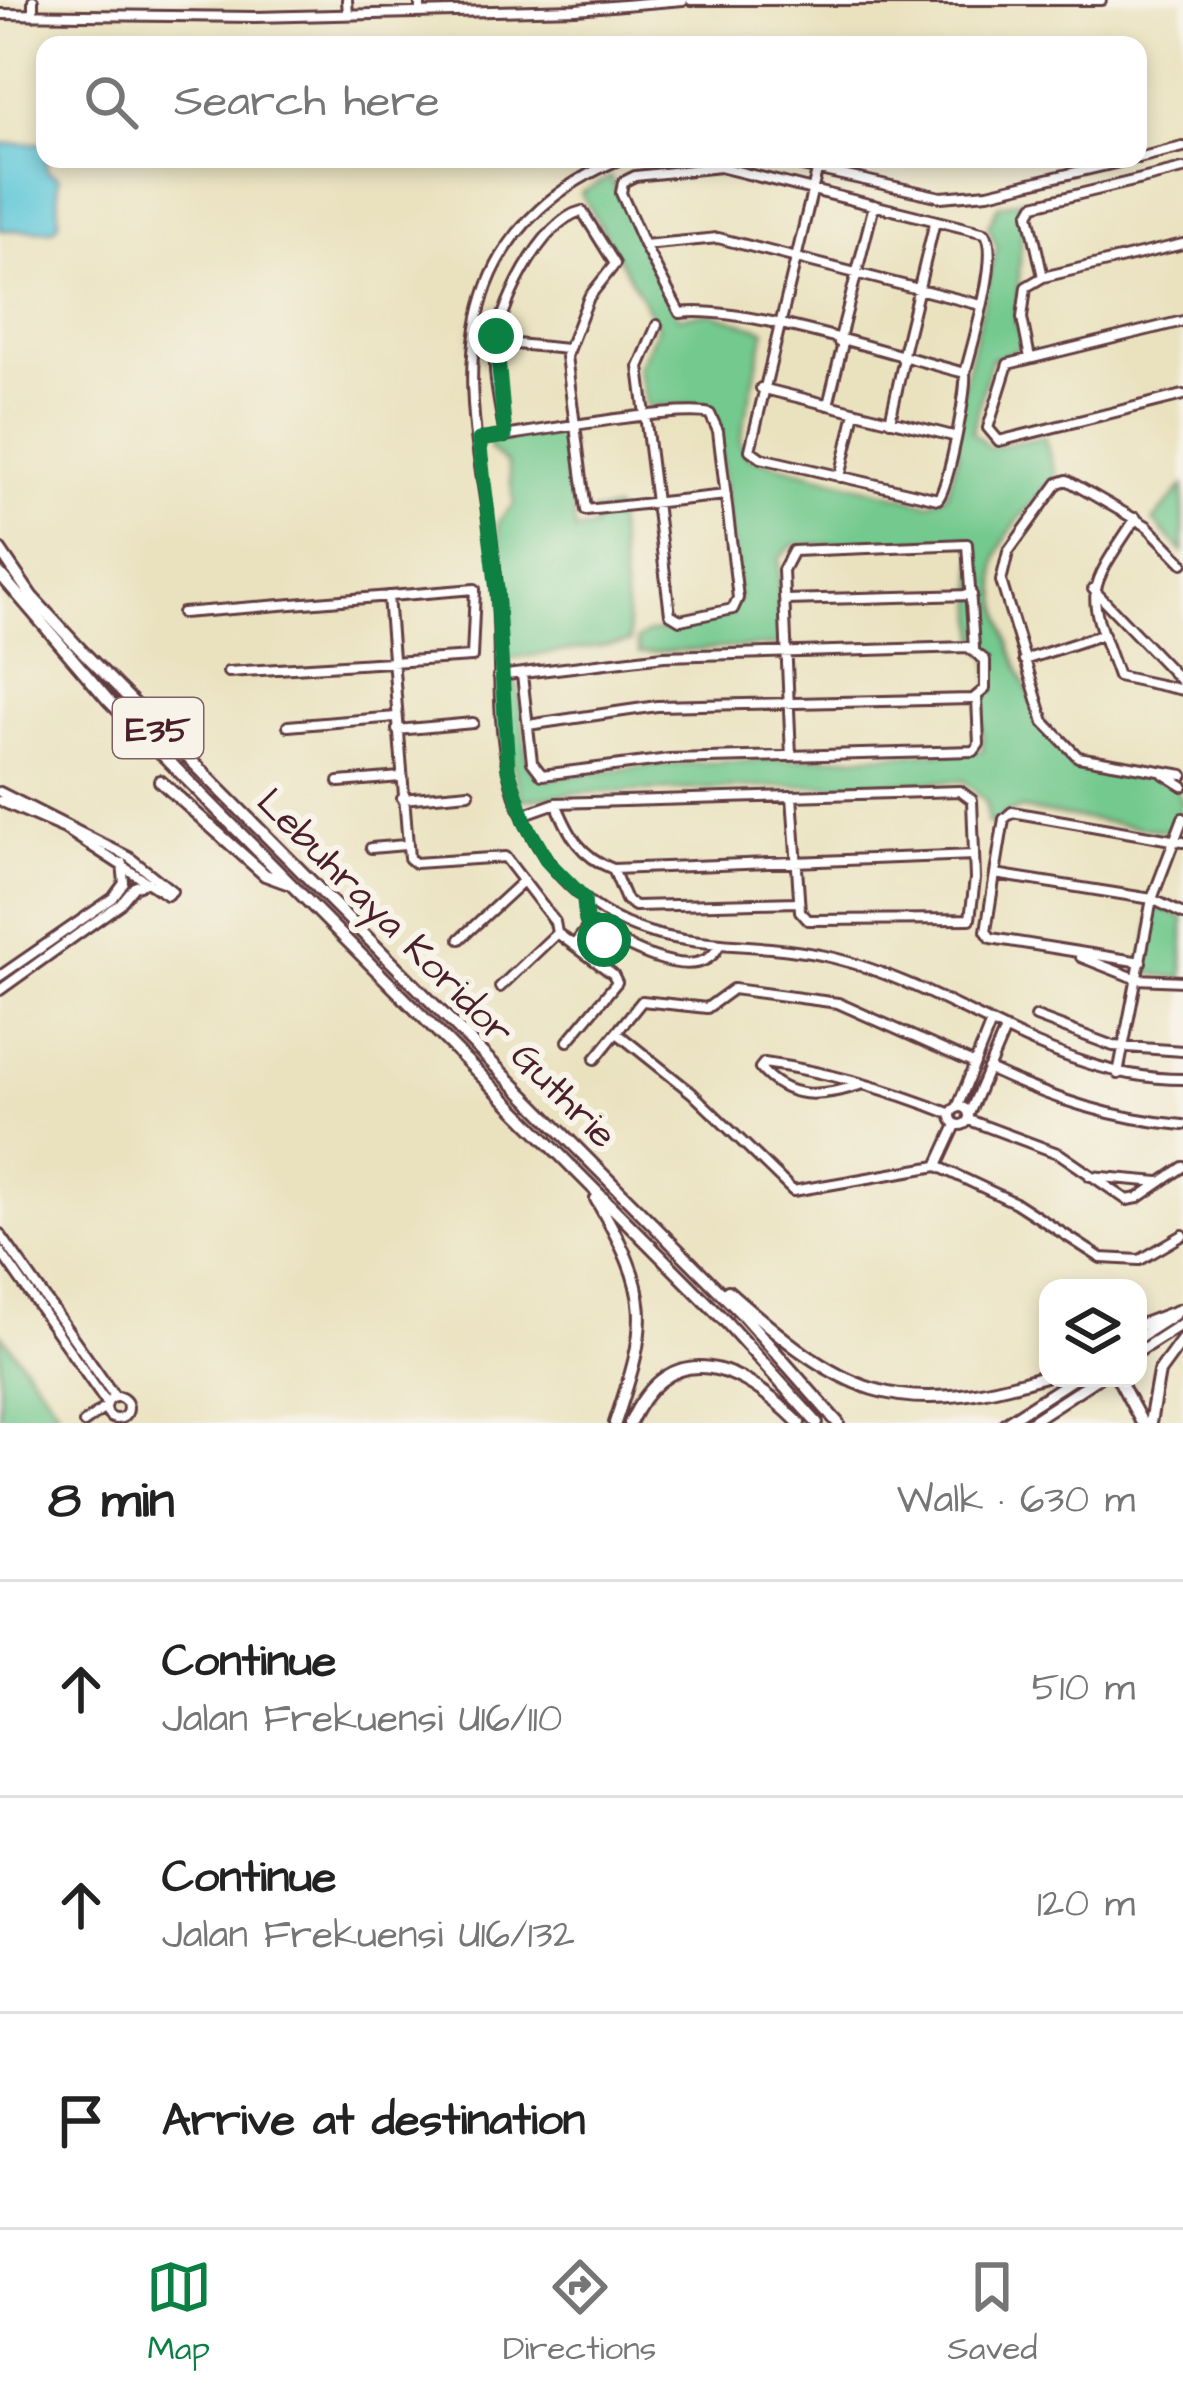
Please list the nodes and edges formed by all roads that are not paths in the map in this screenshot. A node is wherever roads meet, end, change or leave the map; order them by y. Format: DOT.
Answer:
graph roads {
  1 [pos="33,0"];
  2 [pos="347,0"];
  3 [pos="420,0"];
  4 [pos="687,0"];
  5 [pos="1051,0"];
  6 [pos="1101,0"];
  7 [pos="532,5"];
  8 [pos="567,5"];
  9 [pos="420,13"];
  10 [pos="0,14"];
  11 [pos="348,14"];
  12 [pos="33,15"];
  13 [pos="1183,147"];
  14 [pos="1147,155"];
  15 [pos="600,168"];
  16 [pos="714,168"];
  17 [pos="725,168"];
  18 [pos="805,168"];
  19 [pos="1089,168"];
  20 [pos="1183,169"];
  21 [pos="817,171"];
  22 [pos="812,190"];
  23 [pos="874,205"];
  24 [pos="935,221"];
  25 [pos="1183,244"];
  26 [pos="644,245"];
  27 [pos="795,256"];
  28 [pos="857,273"];
  29 [pos="1043,277"];
  30 [pos="919,290"];
  31 [pos="981,305"];
  32 [pos="1183,321"];
  33 [pos="657,325"];
  34 [pos="780,327"];
  35 [pos="496,342"];
  36 [pos="841,342"];
  37 [pos="567,349"];
  38 [pos="903,358"];
  39 [pos="1030,358"];
  40 [pos="965,373"];
  41 [pos="761,388"];
  42 [pos="1183,395"];
  43 [pos="828,405"];
  44 [pos="855,412"];
  45 [pos="645,419"];
  46 [pos="890,421"];
  47 [pos="574,428"];
  48 [pos="505,436"];
  49 [pos="953,436"];
  50 [pos="479,440"];
  51 [pos="840,477"];
  52 [pos="726,495"];
  53 [pos="656,504"];
  54 [pos="1136,518"];
  55 [pos="0,550"];
  56 [pos="1183,563"];
  57 [pos="0,574"];
  58 [pos="1093,588"];
  59 [pos="972,595"];
  60 [pos="388,596"];
  61 [pos="784,600"];
  62 [pos="182,613"];
  63 [pos="1104,634"];
  64 [pos="974,648"];
  65 [pos="786,652"];
  66 [pos="1024,660"];
  67 [pos="393,661"];
  68 [pos="228,672"];
  69 [pos="522,674"];
  70 [pos="498,676"];
  71 [pos="1183,686"];
  72 [pos="977,698"];
  73 [pos="788,702"];
  74 [pos="397,717"];
  75 [pos="473,723"];
  76 [pos="529,725"];
  77 [pos="288,726"];
  78 [pos="398,730"];
  79 [pos="791,756"];
  80 [pos="1163,774"];
  81 [pos="1183,775"];
  82 [pos="401,777"];
  83 [pos="160,781"];
  84 [pos="339,782"];
  85 [pos="1183,786"];
  86 [pos="470,794"];
  87 [pos="0,796"];
  88 [pos="792,796"];
  89 [pos="402,800"];
  90 [pos="556,802"];
  91 [pos="522,814"];
  92 [pos="1183,818"];
  93 [pos="1179,841"];
  94 [pos="405,845"];
  95 [pos="371,848"];
  96 [pos="974,855"];
  97 [pos="796,860"];
  98 [pos="122,863"];
  99 [pos="613,869"];
  100 [pos="995,874"];
  101 [pos="524,880"];
  102 [pos="149,882"];
  103 [pos="287,883"];
  104 [pos="584,898"];
  105 [pos="1152,899"];
  106 [pos="799,902"];
  107 [pos="1183,914"];
  108 [pos="590,924"];
  109 [pos="557,932"];
  110 [pos="69,935"];
  111 [pos="608,935"];
  112 [pos="460,938"];
  113 [pos="574,945"];
  114 [pos="719,946"];
  115 [pos="1062,950"];
  116 [pos="592,958"];
  117 [pos="1141,962"];
  118 [pos="0,976"];
  119 [pos="1137,980"];
  120 [pos="1183,981"];
  121 [pos="500,987"];
  122 [pos="0,990"];
  123 [pos="1036,1017"];
  124 [pos="992,1023"];
  125 [pos="1005,1030"];
  126 [pos="617,1033"];
  127 [pos="568,1041"];
  128 [pos="1125,1049"];
  129 [pos="1183,1051"];
  130 [pos="596,1059"];
  131 [pos="975,1064"];
  132 [pos="988,1070"];
  133 [pos="1121,1074"];
  134 [pos="1183,1079"];
  135 [pos="860,1085"];
  136 [pos="954,1111"];
  137 [pos="969,1117"];
  138 [pos="956,1125"];
  139 [pos="1183,1125"];
  140 [pos="937,1166"];
  141 [pos="1183,1167"];
  142 [pos="1089,1176"];
  143 [pos="1160,1182"];
  144 [pos="589,1186"];
  145 [pos="644,1217"];
  146 [pos="0,1234"];
  147 [pos="1183,1234"];
  148 [pos="0,1251"];
  149 [pos="1183,1310"];
  150 [pos="1147,1323"];
  151 [pos="1183,1323"];
  152 [pos="1147,1332"];
  153 [pos="1183,1339"];
  154 [pos="1147,1346"];
  155 [pos="1039,1380"];
  156 [pos="1061,1387"];
  157 [pos="1084,1387"];
  158 [pos="1124,1387"];
  159 [pos="868,1404"];
  160 [pos="110,1406"];
  161 [pos="964,1411"];
  162 [pos="84,1423"];
  163 [pos="101,1423"];
  164 [pos="615,1423"];
  165 [pos="630,1423"];
  166 [pos="799,1423"];
  167 [pos="817,1423"];
  168 [pos="838,1423"];
  169 [pos="1005,1423"];
  170 [pos="1029,1423"];
  171 [pos="1146,1423"];
  1 -- 12 [label="street"];
  2 -- 11 [label="street"];
  3 -- 9 [label="street"];
  4 -- 5 [label="street"];
  4 -- 8 [label="street"];
  5 -- 6 [label="street"];
  7 -- 8 [label="street"];
  7 -- 9 [label="street"];
  9 -- 11 [label="street"];
  10 -- 12 [label="street"];
  11 -- 12 [label="street"];
  13 -- 14 [label="street"];
  15 -- 50 [label="street"];
  16 -- 26 [label="street"];
  17 -- 22 [label="street"];
  18 -- 21 [label="street"];
  19 -- 21 [label="street"];
  20 -- 29 [label="street"];
  21 -- 22 [label="street"];
  22 -- 23 [label="street"];
  22 -- 27 [label="street"];
  23 -- 24 [label="street"];
  23 -- 28 [label="street"];
  24 -- 30 [label="street"];
  24 -- 31 [label="street"];
  25 -- 29 [label="street"];
  26 -- 27 [label="street"];
  26 -- 34 [label="street"];
  27 -- 28 [label="street"];
  27 -- 34 [label="street"];
  28 -- 30 [label="street"];
  28 -- 36 [label="street"];
  29 -- 39 [label="street"];
  30 -- 31 [label="street"];
  30 -- 38 [label="street"];
  31 -- 40 [label="street"];
  32 -- 39 [label="street"];
  33 -- 45 [label="street"];
  34 -- 36 [label="street"];
  34 -- 41 [label="street"];
  35 -- 37 [label="street"];
  35 -- 37 [label="street"];
  35 -- 48 [label="street"];
  36 -- 38 [label="street"];
  36 -- 43 [label="street"];
  37 -- 47 [label="street"];
  38 -- 40 [label="street"];
  38 -- 46 [label="street"];
  39 -- 42 [label="street"];
  40 -- 49 [label="street"];
  41 -- 43 [label="street"];
  41 -- 51 [label="street"];
  43 -- 44 [label="street"];
  44 -- 46 [label="street"];
  44 -- 51 [label="street"];
  45 -- 47 [label="street"];
  45 -- 52 [label="street"];
  45 -- 53 [label="street"];
  46 -- 49 [label="street"];
  47 -- 48 [label="street"];
  47 -- 53 [label="street"];
  48 -- 50 [label="street"];
  49 -- 51 [label="street"];
  50 -- 70 [label="street"];
  52 -- 53 [label="street"];
  52 -- 53 [label="street"];
  54 -- 56 [label="street"];
  54 -- 58 [label="street"];
  54 -- 66 [label="street"];
  55 -- 145 [label="highway, Lebuhraya Koridor Guthrie / E35"];
  57 -- 103 [label="highway, Lebuhraya Koridor Guthrie / E35"];
  58 -- 63 [label="street"];
  58 -- 71 [label="street"];
  59 -- 61 [label="street"];
  59 -- 61 [label="street"];
  59 -- 64 [label="street"];
  60 -- 62 [label="street"];
  60 -- 67 [label="street"];
  60 -- 67 [label="street"];
  61 -- 65 [label="street"];
  63 -- 66 [label="street"];
  63 -- 71 [label="street"];
  64 -- 65 [label="street"];
  64 -- 72 [label="street"];
  65 -- 69 [label="street"];
  65 -- 73 [label="street"];
  66 -- 80 [label="street"];
  67 -- 68 [label="street"];
  67 -- 74 [label="street"];
  69 -- 70 [label="street"];
  69 -- 76 [label="street"];
  70 -- 91 [label="street"];
  72 -- 73 [label="street"];
  72 -- 79 [label="street"];
  73 -- 76 [label="street"];
  73 -- 79 [label="street"];
  74 -- 77 [label="street"];
  74 -- 78 [label="street"];
  75 -- 78 [label="street"];
  76 -- 79 [label="street"];
  78 -- 82 [label="street"];
  80 -- 81 [label="street"];
  80 -- 85 [label="street"];
  82 -- 84 [label="street"];
  82 -- 89 [label="street"];
  83 -- 103 [label="highway"];
  86 -- 89 [label="street"];
  87 -- 98 [label="street"];
  87 -- 102 [label="street"];
  88 -- 90 [label="street"];
  88 -- 96 [label="street"];
  88 -- 97 [label="street"];
  89 -- 94 [label="street"];
  90 -- 91 [label="street"];
  90 -- 99 [label="street"];
  91 -- 104 [label="street"];
  92 -- 93 [label="street"];
  93 -- 100 [label="street"];
  93 -- 105 [label="street"];
  94 -- 95 [label="street"];
  94 -- 101 [label="street"];
  96 -- 97 [label="street"];
  96 -- 106 [label="street"];
  97 -- 99 [label="street"];
  97 -- 106 [label="street"];
  98 -- 102 [label="street"];
  98 -- 110 [label="street"];
  99 -- 106 [label="street"];
  100 -- 105 [label="street"];
  100 -- 115 [label="street"];
  101 -- 109 [label="street"];
  101 -- 112 [label="street"];
  102 -- 110 [label="street"];
  103 -- 144 [label="highway, Lebuhraya Koridor Guthrie / E35"];
  104 -- 108 [label="street"];
  104 -- 114 [label="street"];
  105 -- 107 [label="street"];
  105 -- 117 [label="street"];
  108 -- 111 [label="street"];
  108 -- 113 [label="street"];
  109 -- 113 [label="street"];
  109 -- 121 [label="street"];
  110 -- 118 [label="street"];
  110 -- 122 [label="street"];
  111 -- 114 [label="street"];
  111 -- 116 [label="street"];
  113 -- 116 [label="street"];
  114 -- 124 [label="street"];
  115 -- 117 [label="street"];
  115 -- 119 [label="street"];
  116 -- 127 [label="street"];
  117 -- 119 [label="street"];
  119 -- 120 [label="street"];
  119 -- 128 [label="street"];
  123 -- 128 [label="street"];
  124 -- 125 [label="street"];
  124 -- 131 [label="street"];
  125 -- 132 [label="street"];
  125 -- 133 [label="street"];
  126 -- 130 [label="street"];
  126 -- 131 [label="street"];
  126 -- 140 [label="street"];
  128 -- 129 [label="street"];
  128 -- 133 [label="street"];
  131 -- 136 [label="street"];
  132 -- 137 [label="street"];
  132 -- 139 [label="street"];
  133 -- 134 [label="street"];
  135 -- 135 [label="street"];
  135 -- 136 [label="street"];
  136 -- 137 [label="street"];
  136 -- 138 [label="street"];
  137 -- 138 [label="street"];
  137 -- 142 [label="street"];
  138 -- 140 [label="street"];
  140 -- 147 [label="street"];
  141 -- 143 [label="street"];
  142 -- 143 [label="street"];
  142 -- 143 [label="street"];
  144 -- 164 [label="highway"];
  144 -- 167 [label="highway, Lebuhraya Koridor Guthrie / E35"];
  145 -- 159 [label="highway"];
  145 -- 168 [label="highway, Lebuhraya Koridor Guthrie / E35"];
  146 -- 160 [label="street"];
  148 -- 160 [label="street"];
  149 -- 150 [label="highway"];
  149 -- 152 [label="main road"];
  151 -- 154 [label="main road"];
  153 -- 171 [label="highway"];
  155 -- 161 [label="highway"];
  156 -- 169 [label="main road"];
  157 -- 170 [label="main road"];
  158 -- 171 [label="highway"];
  160 -- 162 [label="street"];
  160 -- 163 [label="street"];
  165 -- 166 [label="highway"];
}
